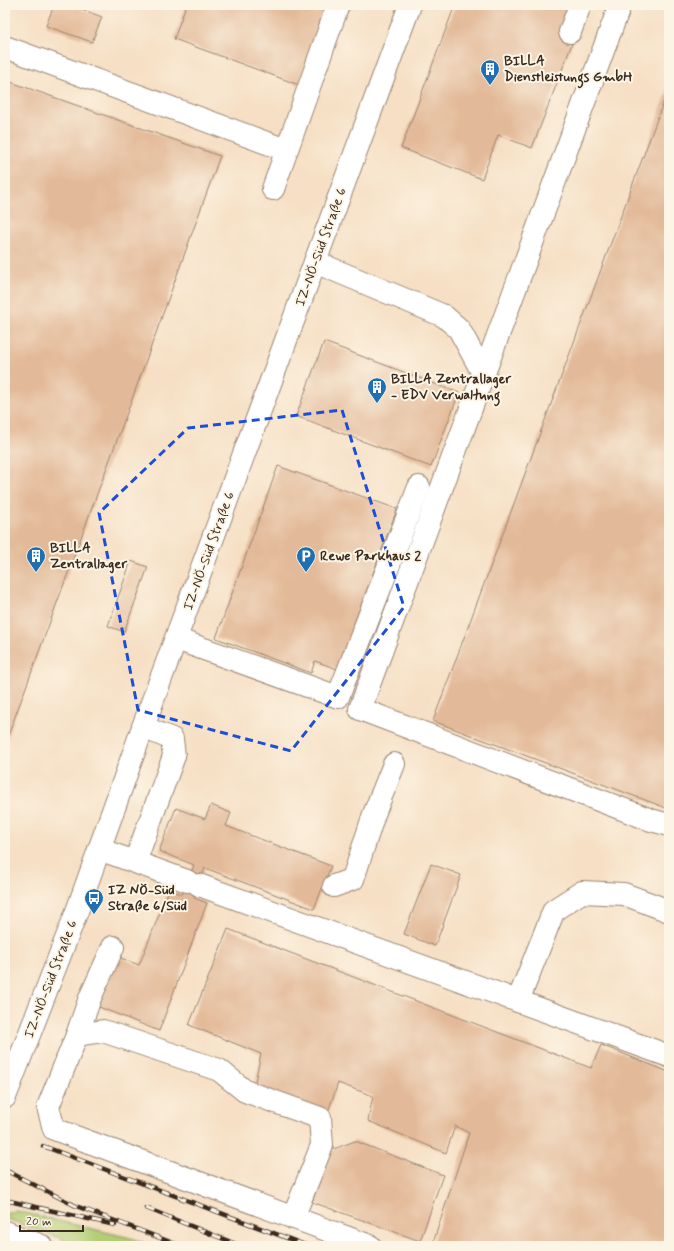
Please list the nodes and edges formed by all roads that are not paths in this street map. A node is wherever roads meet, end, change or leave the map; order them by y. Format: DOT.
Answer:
graph roads {
  1 [pos="338,5"];
  2 [pos="410,5"];
  3 [pos="580,5"];
  4 [pos="620,5"];
  5 [pos="570,32"];
  6 [pos="5,48"];
  7 [pos="286,150"];
  8 [pos="273,189"];
  9 [pos="316,262"];
  10 [pos="484,375"];
  11 [pos="419,487"];
  12 [pos="176,639"];
  13 [pos="143,727"];
  14 [pos="394,764"];
  15 [pos="669,825"];
  16 [pos="99,849"];
  17 [pos="135,862"];
  18 [pos="334,886"];
  19 [pos="669,911"];
  20 [pos="113,947"];
  21 [pos="518,1001"];
  22 [pos="77,1034"];
  23 [pos="669,1056"];
  24 [pos="5,1097"];
  25 [pos="293,1218"];
  26 [pos="5,1232"];
  27 [pos="42,1246"];
  28 [pos="370,1246"];
  1 -- 7 [label="street"];
  2 -- 9 [label="street, IZ-NÖ-Süd Straße 6"];
  3 -- 5 [label="street"];
  4 -- 10 [label="street"];
  6 -- 7 [label="street"];
  7 -- 8 [label="street"];
  9 -- 10 [label="street"];
  9 -- 12 [label="street, IZ-NÖ-Süd Straße 6"];
  10 -- 15 [label="street"];
  11 -- 12 [label="street"];
  12 -- 13 [label="street, IZ-NÖ-Süd Straße 6"];
  13 -- 16 [label="street, IZ-NÖ-Süd Straße 6"];
  13 -- 17 [label="street"];
  14 -- 18 [label="street"];
  16 -- 17 [label="street"];
  16 -- 24 [label="street, IZ-NÖ-Süd Straße 6"];
  17 -- 21 [label="street"];
  19 -- 21 [label="street"];
  20 -- 22 [label="street"];
  21 -- 23 [label="street"];
  22 -- 25 [label="street"];
  22 -- 25 [label="street"];
  25 -- 28 [label="street"];
  26 -- 27 [label="street"];
}
